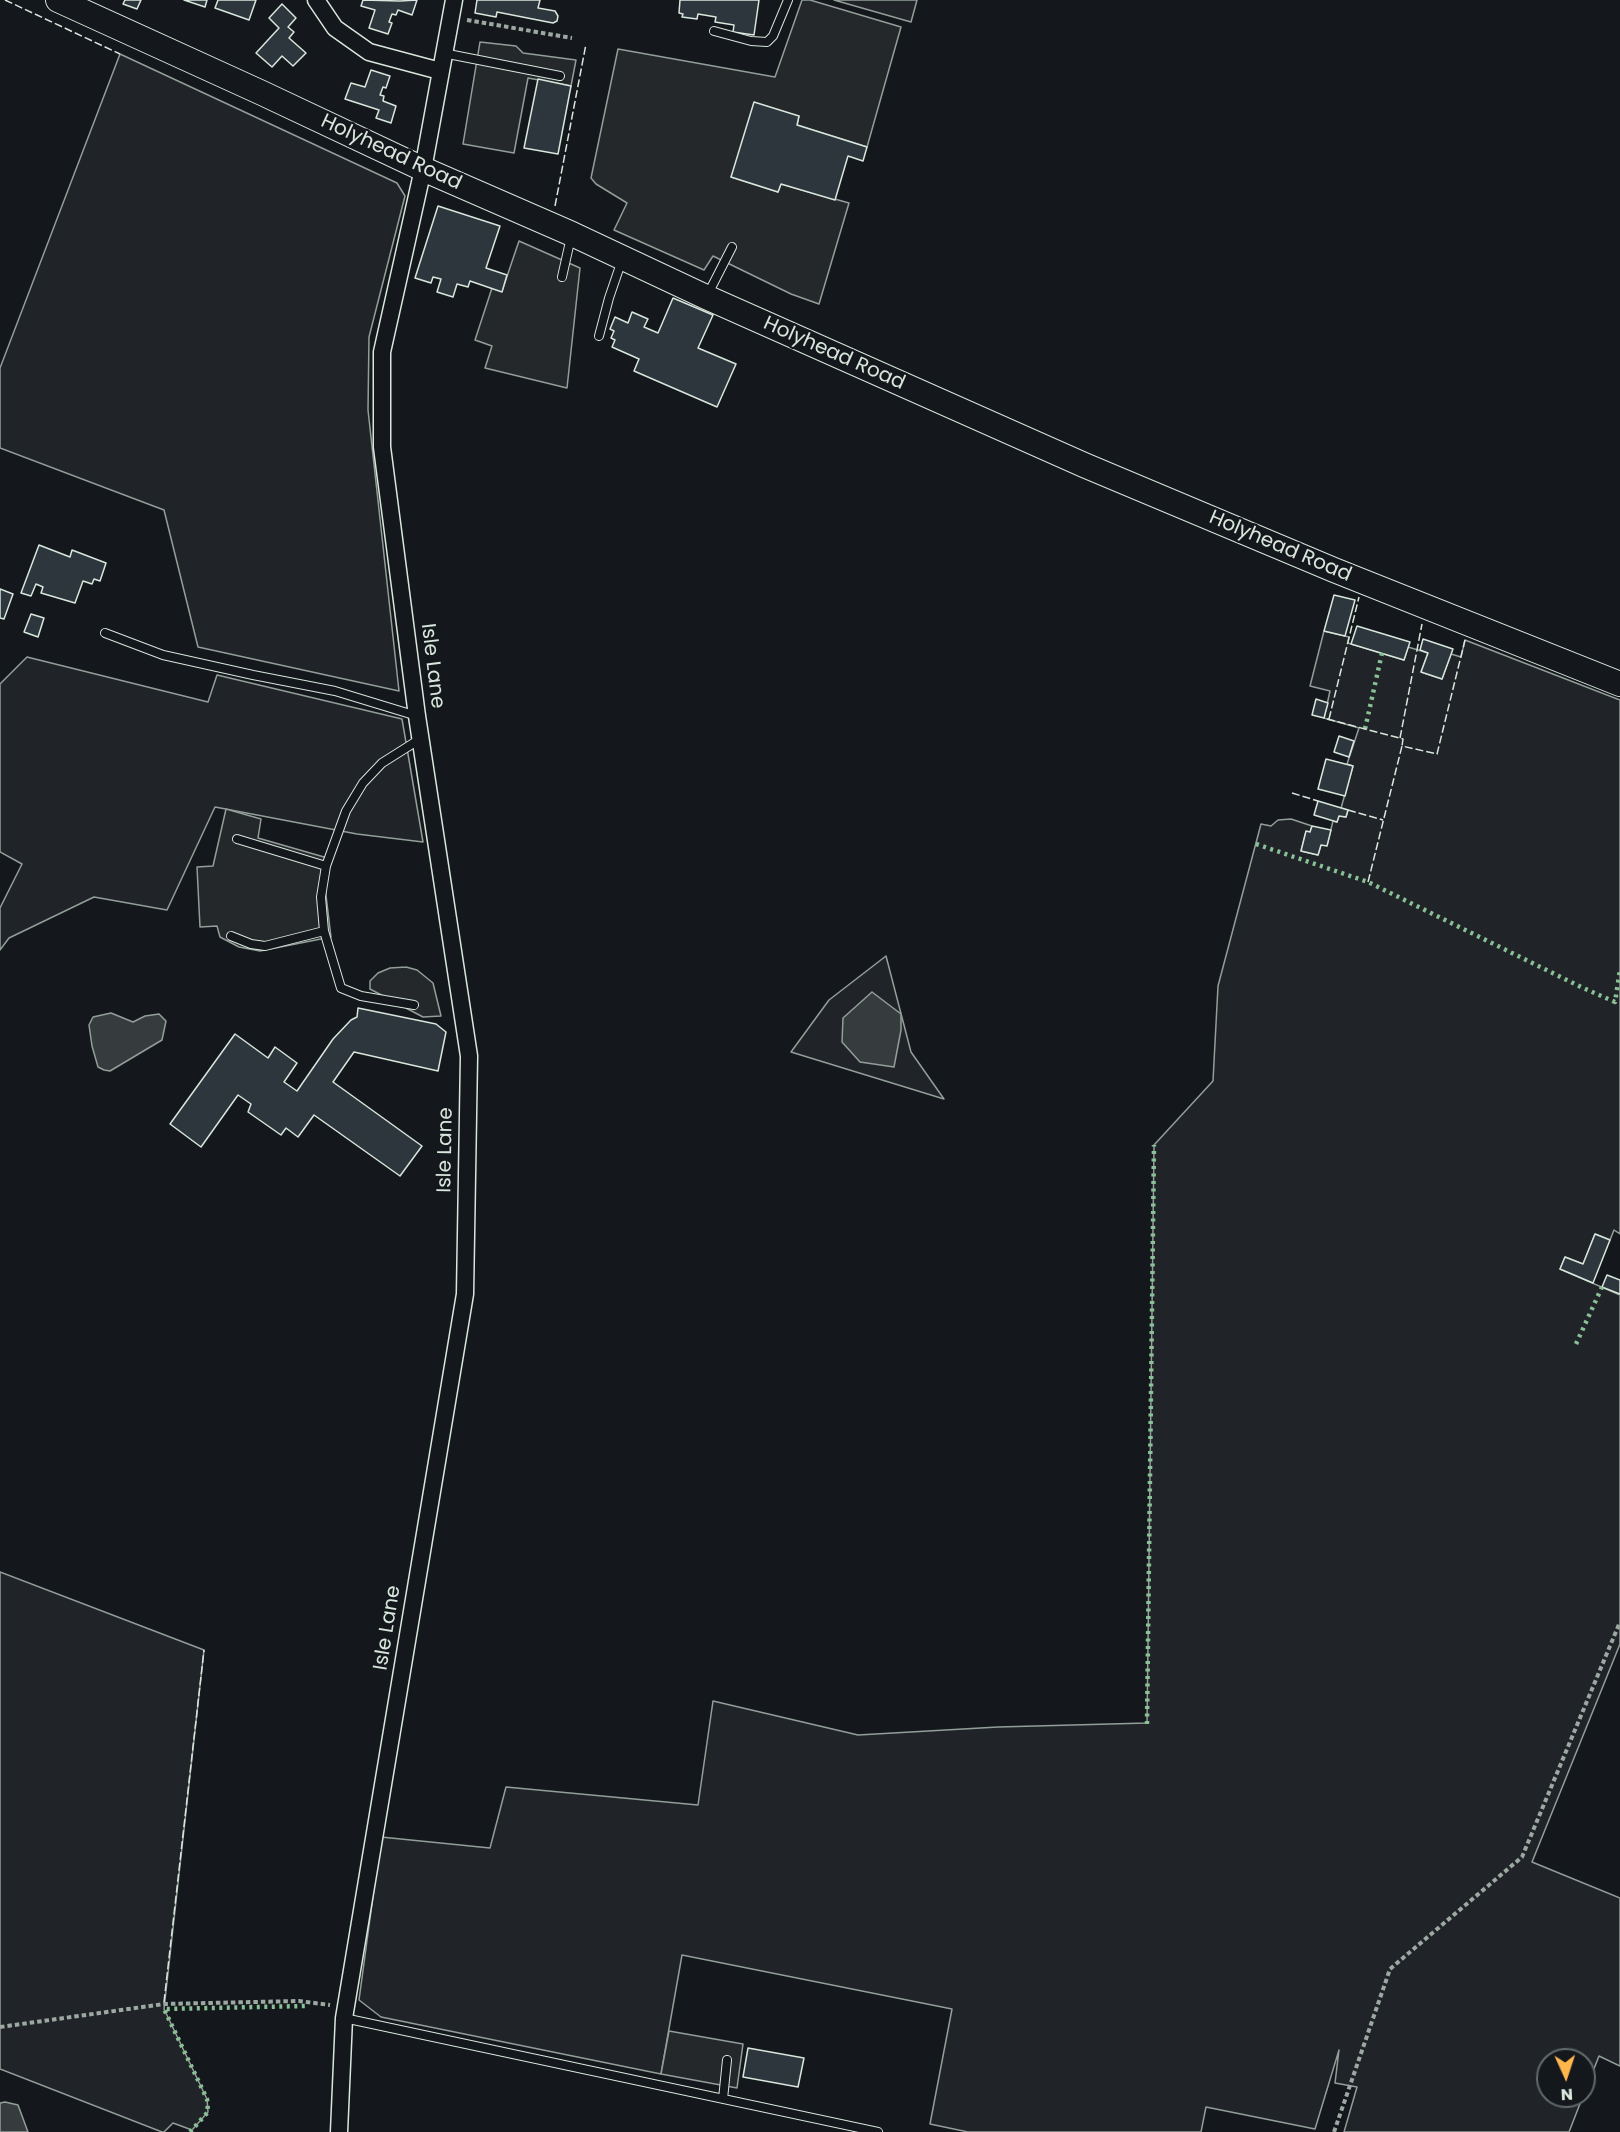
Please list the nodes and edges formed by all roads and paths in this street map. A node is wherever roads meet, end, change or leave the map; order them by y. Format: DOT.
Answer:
graph roads {
  1 [pos="58,0"];
  2 [pos="316,0"];
  3 [pos="454,0"];
  4 [pos="788,0"];
  5 [pos="450,17"];
  6 [pos="714,31"];
  7 [pos="572,38"];
  8 [pos="443,53"];
  9 [pos="440,71"];
  10 [pos="560,76"];
  11 [pos="423,169"];
  12 [pos="572,234"];
  13 [pos="732,247"];
  14 [pos="622,259"];
  15 [pos="562,277"];
  16 [pos="706,297"];
  17 [pos="599,336"];
  18 [pos="105,633"];
  19 [pos="1620,684"];
  20 [pos="417,716"];
  21 [pos="421,739"];
  22 [pos="237,839"];
  23 [pos="326,866"];
  24 [pos="324,931"];
  25 [pos="231,936"];
  26 [pos="414,1005"];
  27 [pos="1620,1622"];
  28 [pos="344,2018"];
  29 [pos="0,2028"];
  30 [pos="727,2060"];
  31 [pos="723,2099"];
  32 [pos="339,2132"];
  33 [pos="879,2132"];
  34 [pos="1334,2132"];
  1 -- 11 [label="main road, Holyhead Road"];
  2 -- 9 [label="street"];
  3 -- 5 [label="street, Isle Lane"];
  4 -- 6 [label="lane"];
  5 -- 7 [label="path"];
  5 -- 8 [label="street, Isle Lane"];
  8 -- 9 [label="street, Isle Lane"];
  8 -- 10 [label="lane"];
  9 -- 11 [label="street, Isle Lane"];
  11 -- 12 [label="main road, Holyhead Road"];
  11 -- 20 [label="street, Isle Lane"];
  12 -- 14 [label="main road, Holyhead Road"];
  12 -- 15 [label="lane"];
  13 -- 16 [label="lane"];
  14 -- 16 [label="main road, Holyhead Road"];
  14 -- 17 [label="lane"];
  16 -- 19 [label="main road, Holyhead Road"];
  18 -- 20 [label="lane"];
  20 -- 21 [label="street, Isle Lane"];
  21 -- 23 [label="lane"];
  21 -- 28 [label="street, Isle Lane"];
  22 -- 23 [label="lane"];
  23 -- 24 [label="lane"];
  24 -- 25 [label="lane"];
  24 -- 26 [label="lane"];
  27 -- 34 [label="path"];
  28 -- 29 [label="path"];
  28 -- 31 [label="lane"];
  28 -- 32 [label="street, Isle Lane"];
  30 -- 31 [label="lane"];
  31 -- 33 [label="lane"];
}
